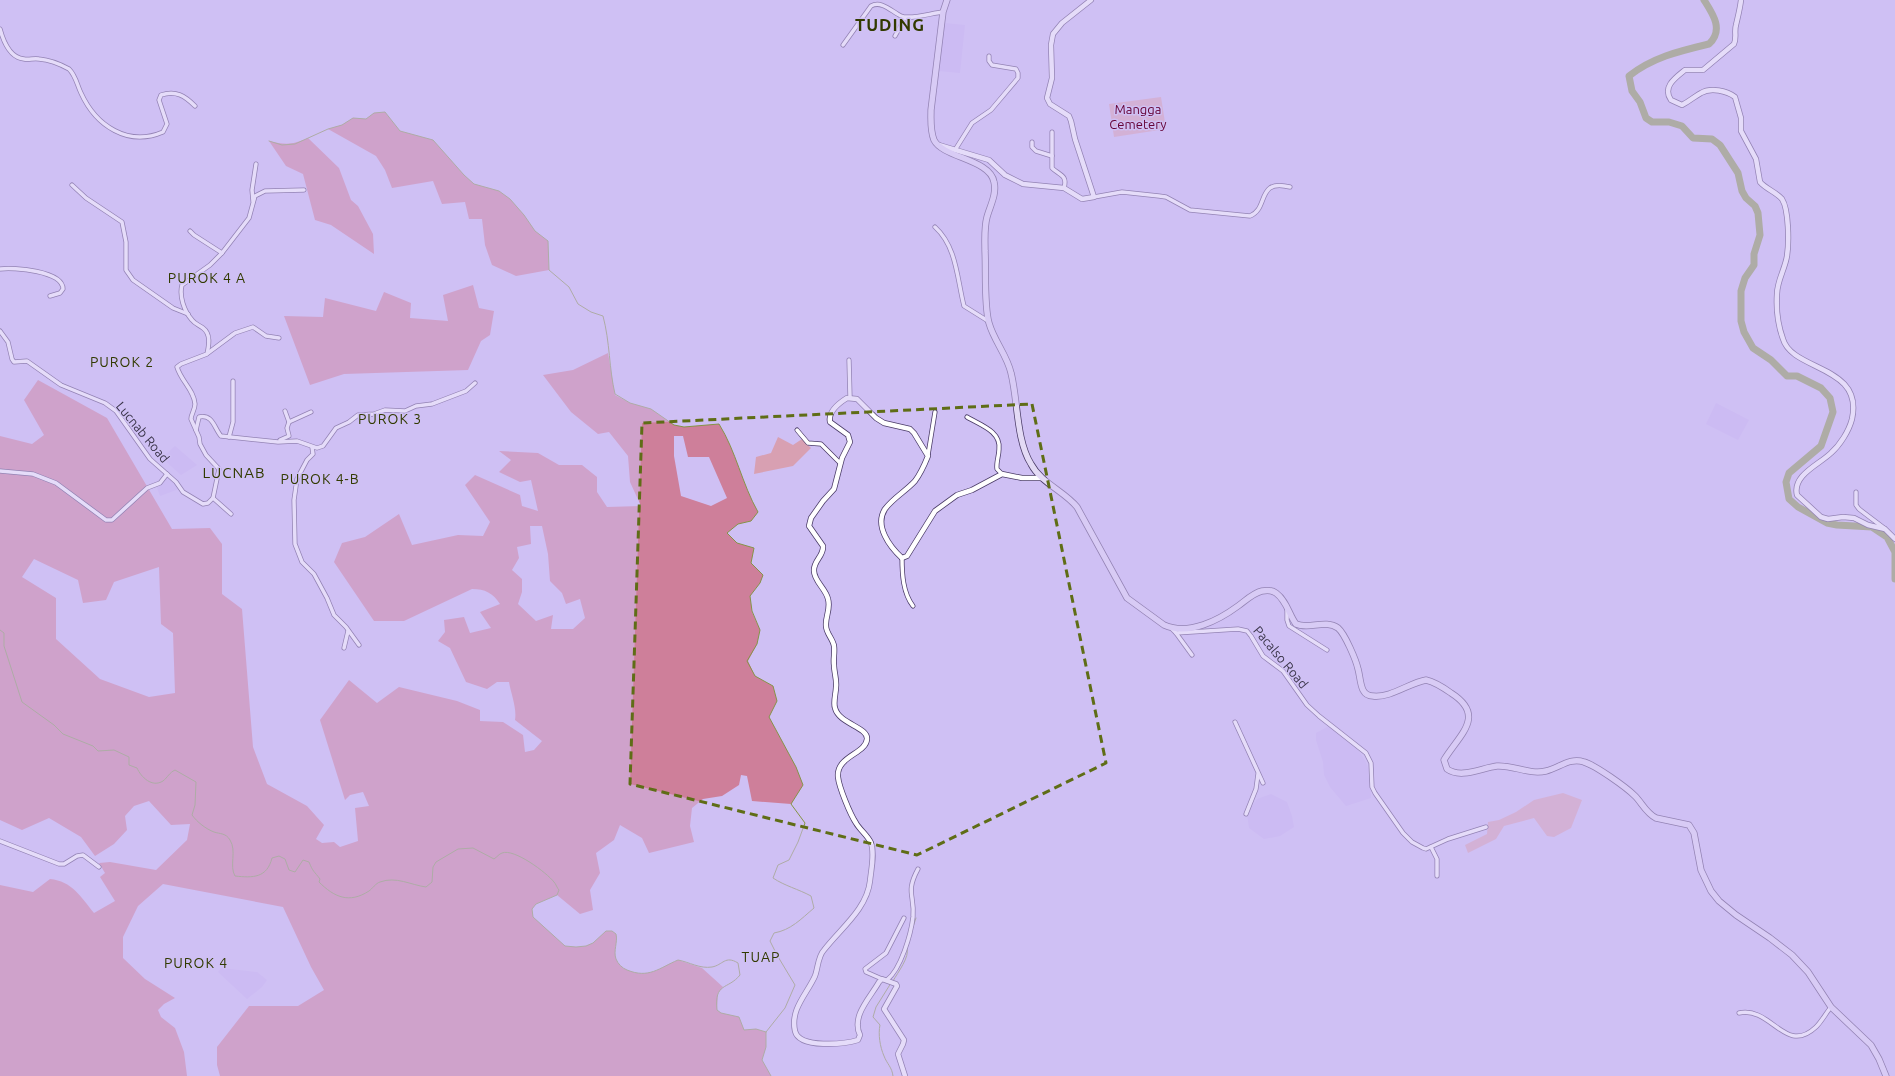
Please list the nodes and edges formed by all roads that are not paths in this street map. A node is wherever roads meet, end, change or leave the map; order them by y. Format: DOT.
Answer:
graph roads {
  1 [pos="947,0"];
  2 [pos="1091,0"];
  3 [pos="1741,0"];
  4 [pos="943,12"];
  5 [pos="905,18"];
  6 [pos="0,29"];
  7 [pos="895,36"];
  8 [pos="843,45"];
  9 [pos="989,56"];
  10 [pos="195,106"];
  11 [pos="1052,132"];
  12 [pos="1032,142"];
  13 [pos="938,144"];
  14 [pos="955,150"];
  15 [pos="1052,156"];
  16 [pos="256,164"];
  17 [pos="72,184"];
  18 [pos="1064,188"];
  19 [pos="1290,188"];
  20 [pos="304,190"];
  21 [pos="1094,197"];
  22 [pos="253,202"];
  23 [pos="935,227"];
  24 [pos="190,231"];
  25 [pos="222,253"];
  26 [pos="0,269"];
  27 [pos="50,296"];
  28 [pos="188,314"];
  29 [pos="988,321"];
  30 [pos="0,332"];
  31 [pos="279,338"];
  32 [pos="207,354"];
  33 [pos="849,360"];
  34 [pos="233,381"];
  35 [pos="475,383"];
  36 [pos="850,398"];
  37 [pos="286,411"];
  38 [pos="311,412"];
  39 [pos="935,412"];
  40 [pos="967,417"];
  41 [pos="289,422"];
  42 [pos="797,430"];
  43 [pos="196,431"];
  44 [pos="229,437"];
  45 [pos="278,442"];
  46 [pos="312,447"];
  47 [pos="928,456"];
  48 [pos="840,463"];
  49 [pos="0,471"];
  50 [pos="167,474"];
  51 [pos="1002,474"];
  52 [pos="1042,478"];
  53 [pos="1856,492"];
  54 [pos="213,498"];
  55 [pos="231,514"];
  56 [pos="1885,529"];
  57 [pos="1895,539"];
  58 [pos="902,558"];
  59 [pos="913,606"];
  60 [pos="1287,608"];
  61 [pos="1171,628"];
  62 [pos="348,631"];
  63 [pos="1176,633"];
  64 [pos="359,645"];
  65 [pos="344,648"];
  66 [pos="1327,650"];
  67 [pos="1192,655"];
  68 [pos="1236,722"];
  69 [pos="1258,774"];
  70 [pos="1263,783"];
  71 [pos="1246,814"];
  72 [pos="1486,827"];
  73 [pos="0,841"];
  74 [pos="1430,847"];
  75 [pos="99,867"];
  76 [pos="918,869"];
  77 [pos="1437,876"];
  78 [pos="904,918"];
  79 [pos="885,979"];
  80 [pos="1831,1007"];
  81 [pos="1739,1012"];
  82 [pos="905,1076"];
  83 [pos="1886,1076"];
  1 -- 4 [label="main road"];
  2 -- 21 [label="street"];
  3 -- 56 [label="street"];
  4 -- 5 [label="street"];
  4 -- 13 [label="main road"];
  5 -- 7 [label="street"];
  5 -- 8 [label="street"];
  6 -- 10 [label="street"];
  9 -- 14 [label="street"];
  11 -- 15 [label="street"];
  12 -- 15 [label="street"];
  13 -- 14 [label="street"];
  13 -- 29 [label="main road"];
  14 -- 18 [label="street"];
  15 -- 18 [label="street"];
  16 -- 22 [label="street"];
  17 -- 28 [label="street"];
  18 -- 21 [label="street"];
  19 -- 21 [label="street"];
  20 -- 22 [label="street"];
  22 -- 25 [label="street"];
  23 -- 29 [label="street"];
  24 -- 25 [label="street"];
  25 -- 28 [label="street"];
  26 -- 27 [label="street"];
  28 -- 32 [label="street"];
  29 -- 52 [label="main road"];
  30 -- 50 [label="street, Lucnab Road"];
  31 -- 32 [label="street"];
  32 -- 43 [label="street"];
  33 -- 36 [label="street"];
  34 -- 44 [label="street"];
  35 -- 46 [label="street"];
  36 -- 47 [label="street"];
  36 -- 48 [label="street"];
  37 -- 41 [label="street"];
  38 -- 41 [label="street"];
  39 -- 47 [label="street"];
  40 -- 51 [label="street"];
  41 -- 45 [label="street"];
  42 -- 48 [label="street"];
  43 -- 44 [label="street"];
  43 -- 54 [label="street"];
  44 -- 45 [label="street"];
  45 -- 46 [label="street"];
  46 -- 62 [label="street"];
  47 -- 58 [label="street"];
  48 -- 79 [label="street"];
  49 -- 50 [label="street"];
  50 -- 54 [label="street, Lucnab Road"];
  51 -- 52 [label="street"];
  51 -- 58 [label="street"];
  52 -- 61 [label="main road"];
  53 -- 56 [label="street"];
  54 -- 55 [label="street"];
  56 -- 57 [label="street"];
  58 -- 59 [label="street"];
  60 -- 61 [label="main road"];
  60 -- 66 [label="street"];
  60 -- 80 [label="main road"];
  61 -- 63 [label="street"];
  62 -- 64 [label="street"];
  62 -- 65 [label="street"];
  63 -- 67 [label="street"];
  63 -- 74 [label="street, Pacalso Road"];
  68 -- 69 [label="street"];
  69 -- 70 [label="street"];
  69 -- 71 [label="street"];
  72 -- 74 [label="street"];
  73 -- 75 [label="street"];
  74 -- 77 [label="street"];
  76 -- 79 [label="street"];
  78 -- 79 [label="street"];
  79 -- 82 [label="street"];
  80 -- 81 [label="street"];
  80 -- 83 [label="main road"];
}
